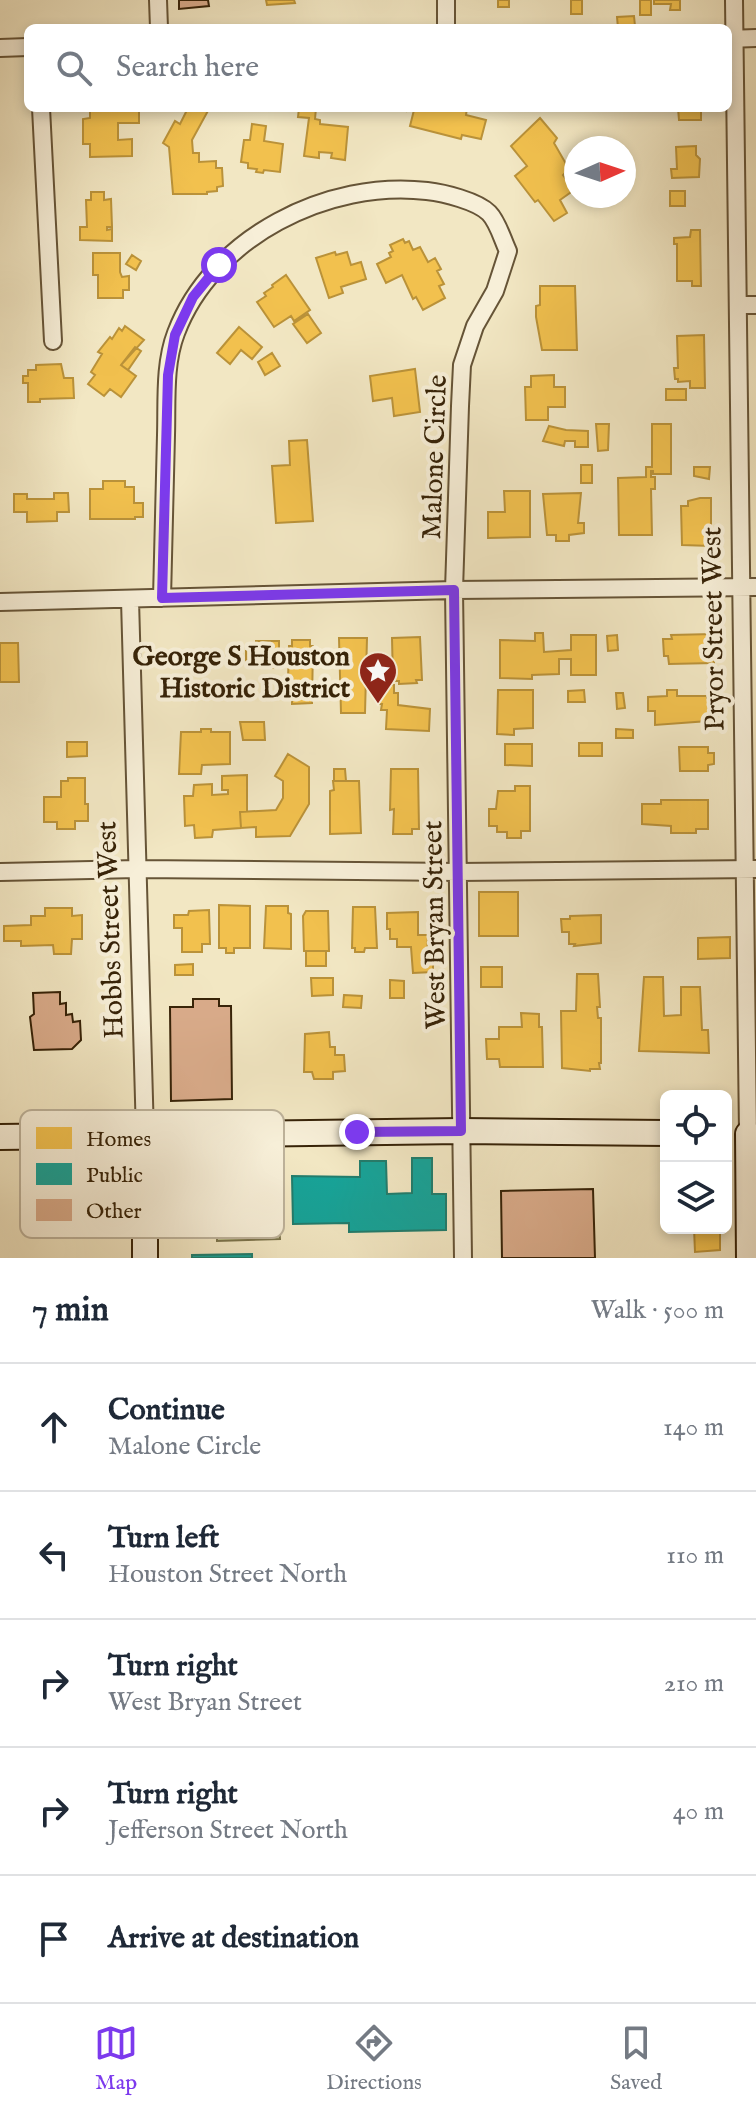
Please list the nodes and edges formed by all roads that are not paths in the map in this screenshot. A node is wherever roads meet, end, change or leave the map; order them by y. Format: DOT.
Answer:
graph roads {
  1 [pos="158,0"];
  2 [pos="446,0"];
  3 [pos="734,0"];
  4 [pos="159,24"];
  5 [pos="446,24"];
  6 [pos="732,26"];
  7 [pos="756,38"];
  8 [pos="732,39"];
  9 [pos="24,47"];
  10 [pos="0,48"];
  11 [pos="732,77"];
  12 [pos="41,112"];
  13 [pos="738,305"];
  14 [pos="756,305"];
  15 [pos="53,341"];
  16 [pos="749,587"];
  17 [pos="454,590"];
  18 [pos="162,598"];
  19 [pos="130,600"];
  20 [pos="0,602"];
  21 [pos="137,869"];
  22 [pos="750,869"];
  23 [pos="0,872"];
  24 [pos="458,872"];
  25 [pos="144,1110"];
  26 [pos="461,1131"];
  27 [pos="284,1133"];
  28 [pos="660,1133"];
  29 [pos="743,1134"];
  30 [pos="0,1137"];
  31 [pos="20,1137"];
  32 [pos="463,1258"];
  33 [pos="749,1258"];
  1 -- 4 [label="street"];
  2 -- 5 [label="street"];
  3 -- 6 [label="street, Pryor Street West"];
  7 -- 8 [label="street"];
  9 -- 10 [label="street"];
  11 -- 13 [label="street, Pryor Street West"];
  12 -- 15 [label="street"];
  13 -- 14 [label="street"];
  13 -- 16 [label="street, Pryor Street West"];
  16 -- 17 [label="street"];
  16 -- 22 [label="street, Pryor Street West"];
  17 -- 18 [label="street"];
  17 -- 18 [label="street, Malone Circle"];
  17 -- 24 [label="street, West Bryan Street"];
  18 -- 19 [label="street"];
  19 -- 20 [label="street"];
  19 -- 21 [label="street, Hobbs Street West"];
  21 -- 23 [label="street"];
  21 -- 24 [label="street"];
  21 -- 25 [label="street, Hobbs Street West"];
  22 -- 24 [label="street"];
  22 -- 29 [label="street, Pryor Street West"];
  24 -- 26 [label="street, West Bryan Street"];
  26 -- 27 [label="main road"];
  26 -- 28 [label="main road"];
  26 -- 32 [label="street, West Bryan Street"];
  29 -- 33 [label="main road, Pryor Street West"];
  30 -- 31 [label="main road"];
}
